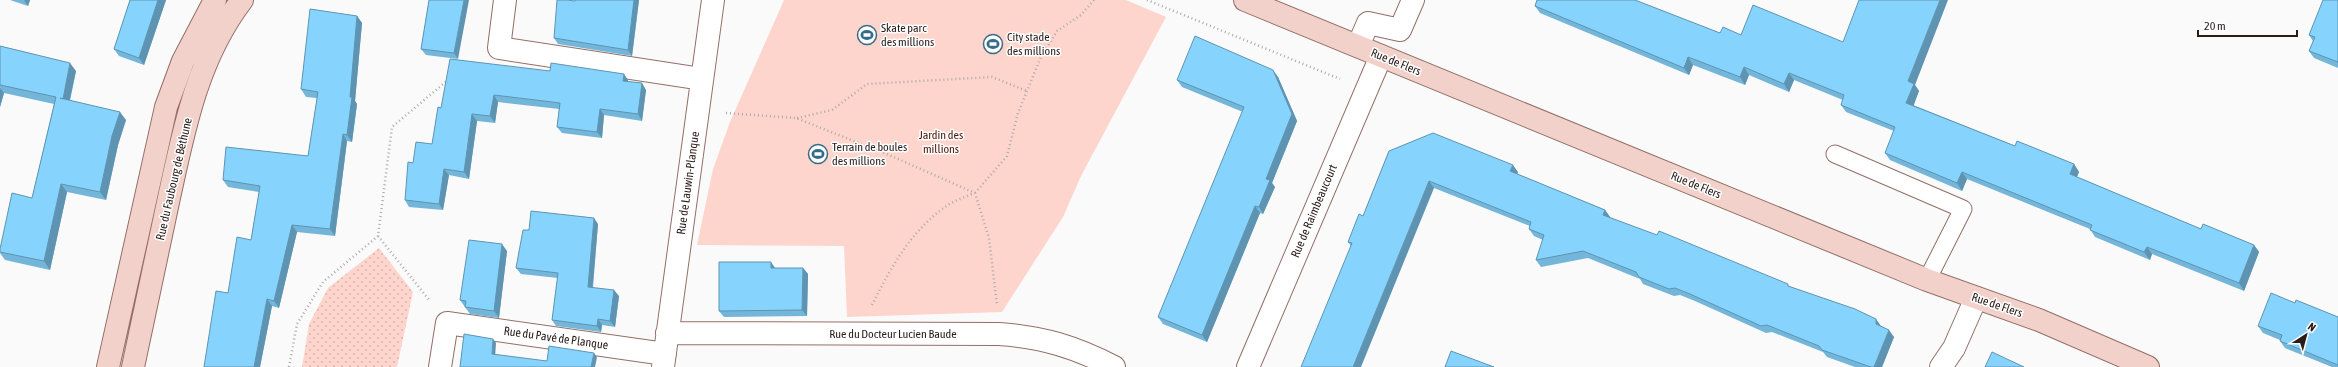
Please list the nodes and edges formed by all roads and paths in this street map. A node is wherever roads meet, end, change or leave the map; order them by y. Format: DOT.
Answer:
graph roads {
  1 [pos="214,0"];
  2 [pos="242,0"];
  3 [pos="505,0"];
  4 [pos="713,0"];
  5 [pos="1094,0"];
  6 [pos="1147,0"];
  7 [pos="1413,0"];
  8 [pos="1251,1"];
  9 [pos="1358,46"];
  10 [pos="1380,56"];
  11 [pos="453,76"];
  12 [pos="702,79"];
  13 [pos="1366,90"];
  14 [pos="1027,91"];
  15 [pos="698,109"];
  16 [pos="796,118"];
  17 [pos="1835,154"];
  18 [pos="975,193"];
  19 [pos="378,236"];
  20 [pos="1927,280"];
  21 [pos="1976,298"];
  22 [pos="447,323"];
  23 [pos="858,334"];
  24 [pos="999,334"];
  25 [pos="665,351"];
  26 [pos="108,367"];
  27 [pos="133,367"];
  28 [pos="289,367"];
  29 [pos="440,367"];
  30 [pos="1114,367"];
  31 [pos="1248,367"];
  32 [pos="1941,367"];
  33 [pos="2148,367"];
  1 -- 26 [label="main road, Rue du Faubourg de Béthune"];
  2 -- 27 [label="main road, Rue du Faubourg de Béthune"];
  3 -- 12 [label="street"];
  4 -- 12 [label="street, Rue de Lauwin-Planque"];
  5 -- 14 [label="path"];
  6 -- 13 [label="path"];
  7 -- 9 [label="street"];
  8 -- 9 [label="main road, Rue de Flers"];
  9 -- 10 [label="main road, Rue de Flers"];
  10 -- 13 [label="street, Rue de Raimbeaucourt"];
  10 -- 20 [label="main road, Rue de Flers"];
  11 -- 19 [label="path"];
  12 -- 15 [label="street, Rue de Lauwin-Planque"];
  13 -- 31 [label="street, Rue de Raimbeaucourt"];
  14 -- 16 [label="path"];
  14 -- 18 [label="path"];
  15 -- 16 [label="path"];
  15 -- 25 [label="street, Rue de Lauwin-Planque"];
  16 -- 18 [label="path"];
  17 -- 20 [label="lane"];
  18 -- 23 [label="path"];
  18 -- 24 [label="path"];
  19 -- 22 [label="path"];
  19 -- 28 [label="path"];
  20 -- 21 [label="main road, Rue de Flers"];
  21 -- 32 [label="street"];
  21 -- 33 [label="main road, Rue de Flers"];
  22 -- 25 [label="street, Rue du Pavé de Planque"];
  22 -- 29 [label="street"];
  23 -- 24 [label="street, Rue du Docteur Lucien Baude"];
  23 -- 25 [label="street, Rue du Docteur Lucien Baude"];
  24 -- 30 [label="street, Rue du Docteur Lucien Baude"];
}
